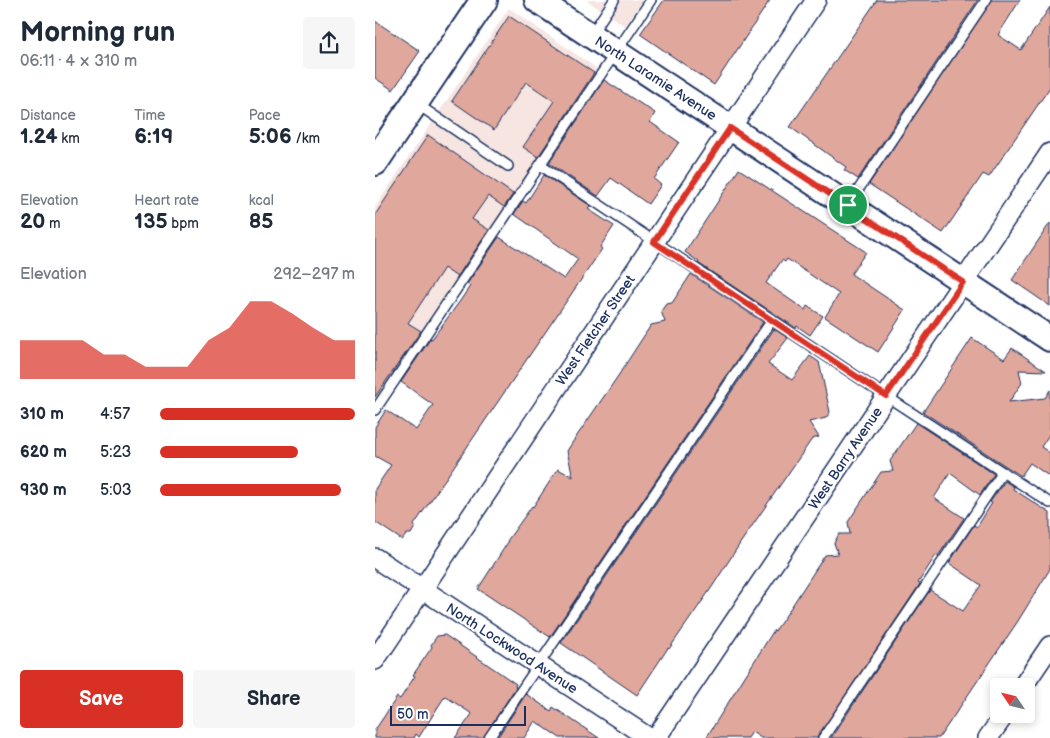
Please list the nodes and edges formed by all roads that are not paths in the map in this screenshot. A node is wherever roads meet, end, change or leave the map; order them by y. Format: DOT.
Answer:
graph roads {
  1 [pos="484,0"];
  2 [pos="537,0"];
  3 [pos="614,0"];
  4 [pos="651,0"];
  5 [pos="816,0"];
  6 [pos="986,0"];
  7 [pos="590,35"];
  8 [pos="616,52"];
  9 [pos="415,103"];
  10 [pos="730,128"];
  11 [pos="1050,153"];
  12 [pos="375,162"];
  13 [pos="540,165"];
  14 [pos="508,166"];
  15 [pos="848,205"];
  16 [pos="654,242"];
  17 [pos="963,282"];
  18 [pos="772,320"];
  19 [pos="1050,339"];
  20 [pos="886,396"];
  21 [pos="375,410"];
  22 [pos="1003,472"];
  23 [pos="1050,503"];
  24 [pos="375,558"];
  25 [pos="423,589"];
  26 [pos="1050,646"];
  27 [pos="375,660"];
  28 [pos="538,665"];
  29 [pos="1028,678"];
  30 [pos="999,723"];
  31 [pos="489,738"];
  32 [pos="649,738"];
  33 [pos="656,738"];
  34 [pos="823,738"];
  35 [pos="988,738"];
  1 -- 9 [label="main road"];
  2 -- 7 [label="street, North Laramie Avenue"];
  3 -- 7 [label="lane"];
  4 -- 8 [label="lane"];
  5 -- 10 [label="street, West Fletcher Street"];
  6 -- 15 [label="lane"];
  7 -- 8 [label="street, North Laramie Avenue"];
  8 -- 10 [label="street, North Laramie Avenue"];
  8 -- 13 [label="lane"];
  9 -- 12 [label="main road"];
  9 -- 14 [label="lane"];
  10 -- 15 [label="street, North Laramie Avenue"];
  10 -- 16 [label="street, West Fletcher Street"];
  11 -- 17 [label="street, West Barry Avenue"];
  13 -- 16 [label="lane"];
  13 -- 21 [label="lane"];
  15 -- 17 [label="street, North Laramie Avenue"];
  16 -- 18 [label="lane"];
  16 -- 25 [label="street, West Fletcher Street"];
  17 -- 19 [label="street, North Laramie Avenue"];
  17 -- 20 [label="street, West Barry Avenue"];
  18 -- 20 [label="lane"];
  18 -- 28 [label="lane"];
  20 -- 22 [label="lane"];
  20 -- 33 [label="street, West Barry Avenue"];
  22 -- 23 [label="lane"];
  22 -- 34 [label="lane"];
  24 -- 25 [label="street, North Lockwood Avenue"];
  25 -- 27 [label="street, West Fletcher Street"];
  25 -- 28 [label="street, North Lockwood Avenue"];
  26 -- 29 [label="street"];
  28 -- 31 [label="lane"];
  28 -- 32 [label="street, North Lockwood Avenue"];
  30 -- 35 [label="street"];
}
